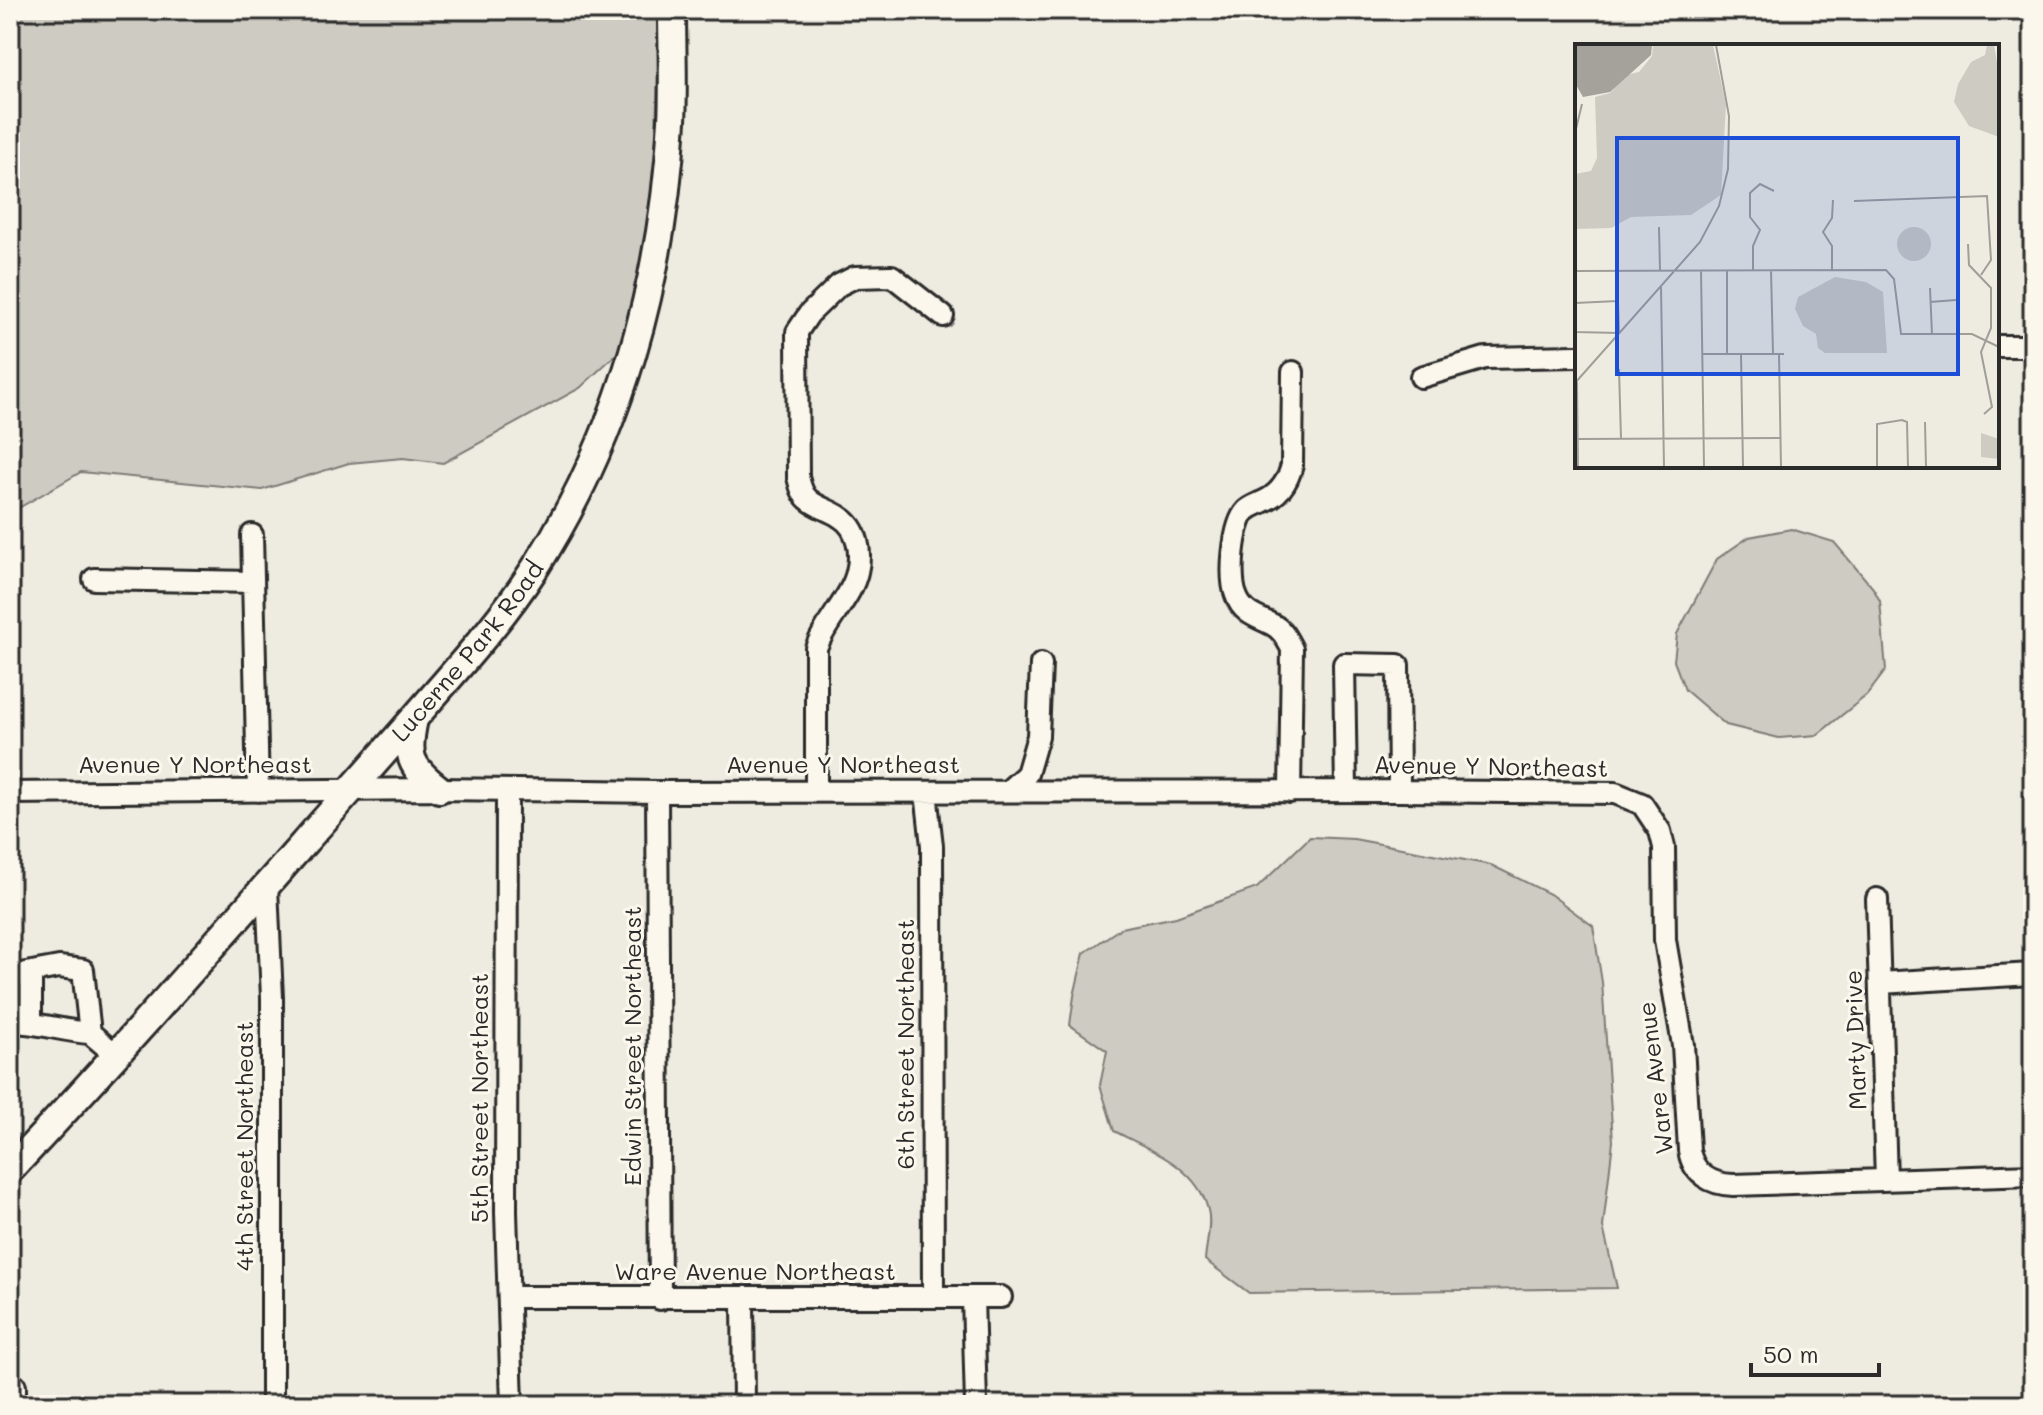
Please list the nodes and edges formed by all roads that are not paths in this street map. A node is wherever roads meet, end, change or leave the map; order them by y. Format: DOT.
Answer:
graph roads {
  1 [pos="672,10"];
  2 [pos="943,316"];
  3 [pos="1999,346"];
  4 [pos="2033,346"];
  5 [pos="1575,356"];
  6 [pos="1293,372"];
  7 [pos="1421,377"];
  8 [pos="252,535"];
  9 [pos="94,579"];
  10 [pos="253,582"];
  11 [pos="1041,664"];
  12 [pos="414,719"];
  13 [pos="439,789"];
  14 [pos="258,791"];
  15 [pos="353,791"];
  16 [pos="507,791"];
  17 [pos="816,791"];
  18 [pos="1008,791"];
  19 [pos="1346,791"];
  20 [pos="1399,791"];
  21 [pos="657,792"];
  22 [pos="926,792"];
  23 [pos="1290,792"];
  24 [pos="10,793"];
  25 [pos="1660,831"];
  26 [pos="267,887"];
  27 [pos="1877,899"];
  28 [pos="20,974"];
  29 [pos="2032,974"];
  30 [pos="1880,983"];
  31 [pos="10,1022"];
  32 [pos="31,1022"];
  33 [pos="90,1033"];
  34 [pos="116,1055"];
  35 [pos="10,1170"];
  36 [pos="2033,1175"];
  37 [pos="1886,1179"];
  38 [pos="510,1297"];
  39 [pos="933,1297"];
  40 [pos="973,1297"];
  41 [pos="1001,1297"];
  42 [pos="660,1299"];
  43 [pos="743,1299"];
  44 [pos="272,1405"];
  45 [pos="512,1405"];
  46 [pos="744,1405"];
  47 [pos="976,1405"];
  1 -- 12 [label="main road, Lucerne Park Road"];
  2 -- 17 [label="street"];
  3 -- 4 [label="street"];
  5 -- 7 [label="street"];
  6 -- 23 [label="street"];
  8 -- 10 [label="street"];
  9 -- 10 [label="street"];
  10 -- 14 [label="street"];
  11 -- 18 [label="street"];
  12 -- 13 [label="main road"];
  12 -- 15 [label="main road, Lucerne Park Road"];
  13 -- 15 [label="street, Avenue Y Northeast"];
  13 -- 16 [label="street, Avenue Y Northeast"];
  14 -- 15 [label="street, Avenue Y Northeast"];
  14 -- 24 [label="street, Avenue Y Northeast"];
  15 -- 26 [label="main road, Lucerne Park Road"];
  16 -- 21 [label="street, Avenue Y Northeast"];
  16 -- 38 [label="street, 5th Street Northeast"];
  17 -- 21 [label="street, Avenue Y Northeast"];
  17 -- 22 [label="street, Avenue Y Northeast"];
  18 -- 22 [label="street, Avenue Y Northeast"];
  18 -- 23 [label="street, Avenue Y Northeast"];
  19 -- 20 [label="street, Avenue Y Northeast"];
  19 -- 20 [label="street"];
  19 -- 23 [label="street, Avenue Y Northeast"];
  20 -- 25 [label="street, Avenue Y Northeast"];
  21 -- 42 [label="street, Edwin Street Northeast"];
  22 -- 39 [label="street, 6th Street Northeast"];
  25 -- 37 [label="street, Ware Avenue"];
  26 -- 34 [label="main road, Lucerne Park Road"];
  26 -- 44 [label="street, 4th Street Northeast"];
  27 -- 30 [label="street, Marty Drive"];
  28 -- 32 [label="street"];
  28 -- 33 [label="street"];
  29 -- 30 [label="street"];
  30 -- 37 [label="street, Marty Drive"];
  31 -- 32 [label="street"];
  32 -- 33 [label="street"];
  33 -- 34 [label="street"];
  34 -- 35 [label="main road, Lucerne Park Road"];
  36 -- 37 [label="street, Ware Avenue"];
  38 -- 42 [label="street, Ware Avenue Northeast"];
  38 -- 45 [label="street, 5th Street Northeast"];
  39 -- 40 [label="street, Ware Avenue Northeast"];
  39 -- 43 [label="street, Ware Avenue Northeast"];
  40 -- 41 [label="street, Ware Avenue Northeast"];
  40 -- 47 [label="street"];
  42 -- 43 [label="street, Ware Avenue Northeast"];
  43 -- 46 [label="street"];
}
